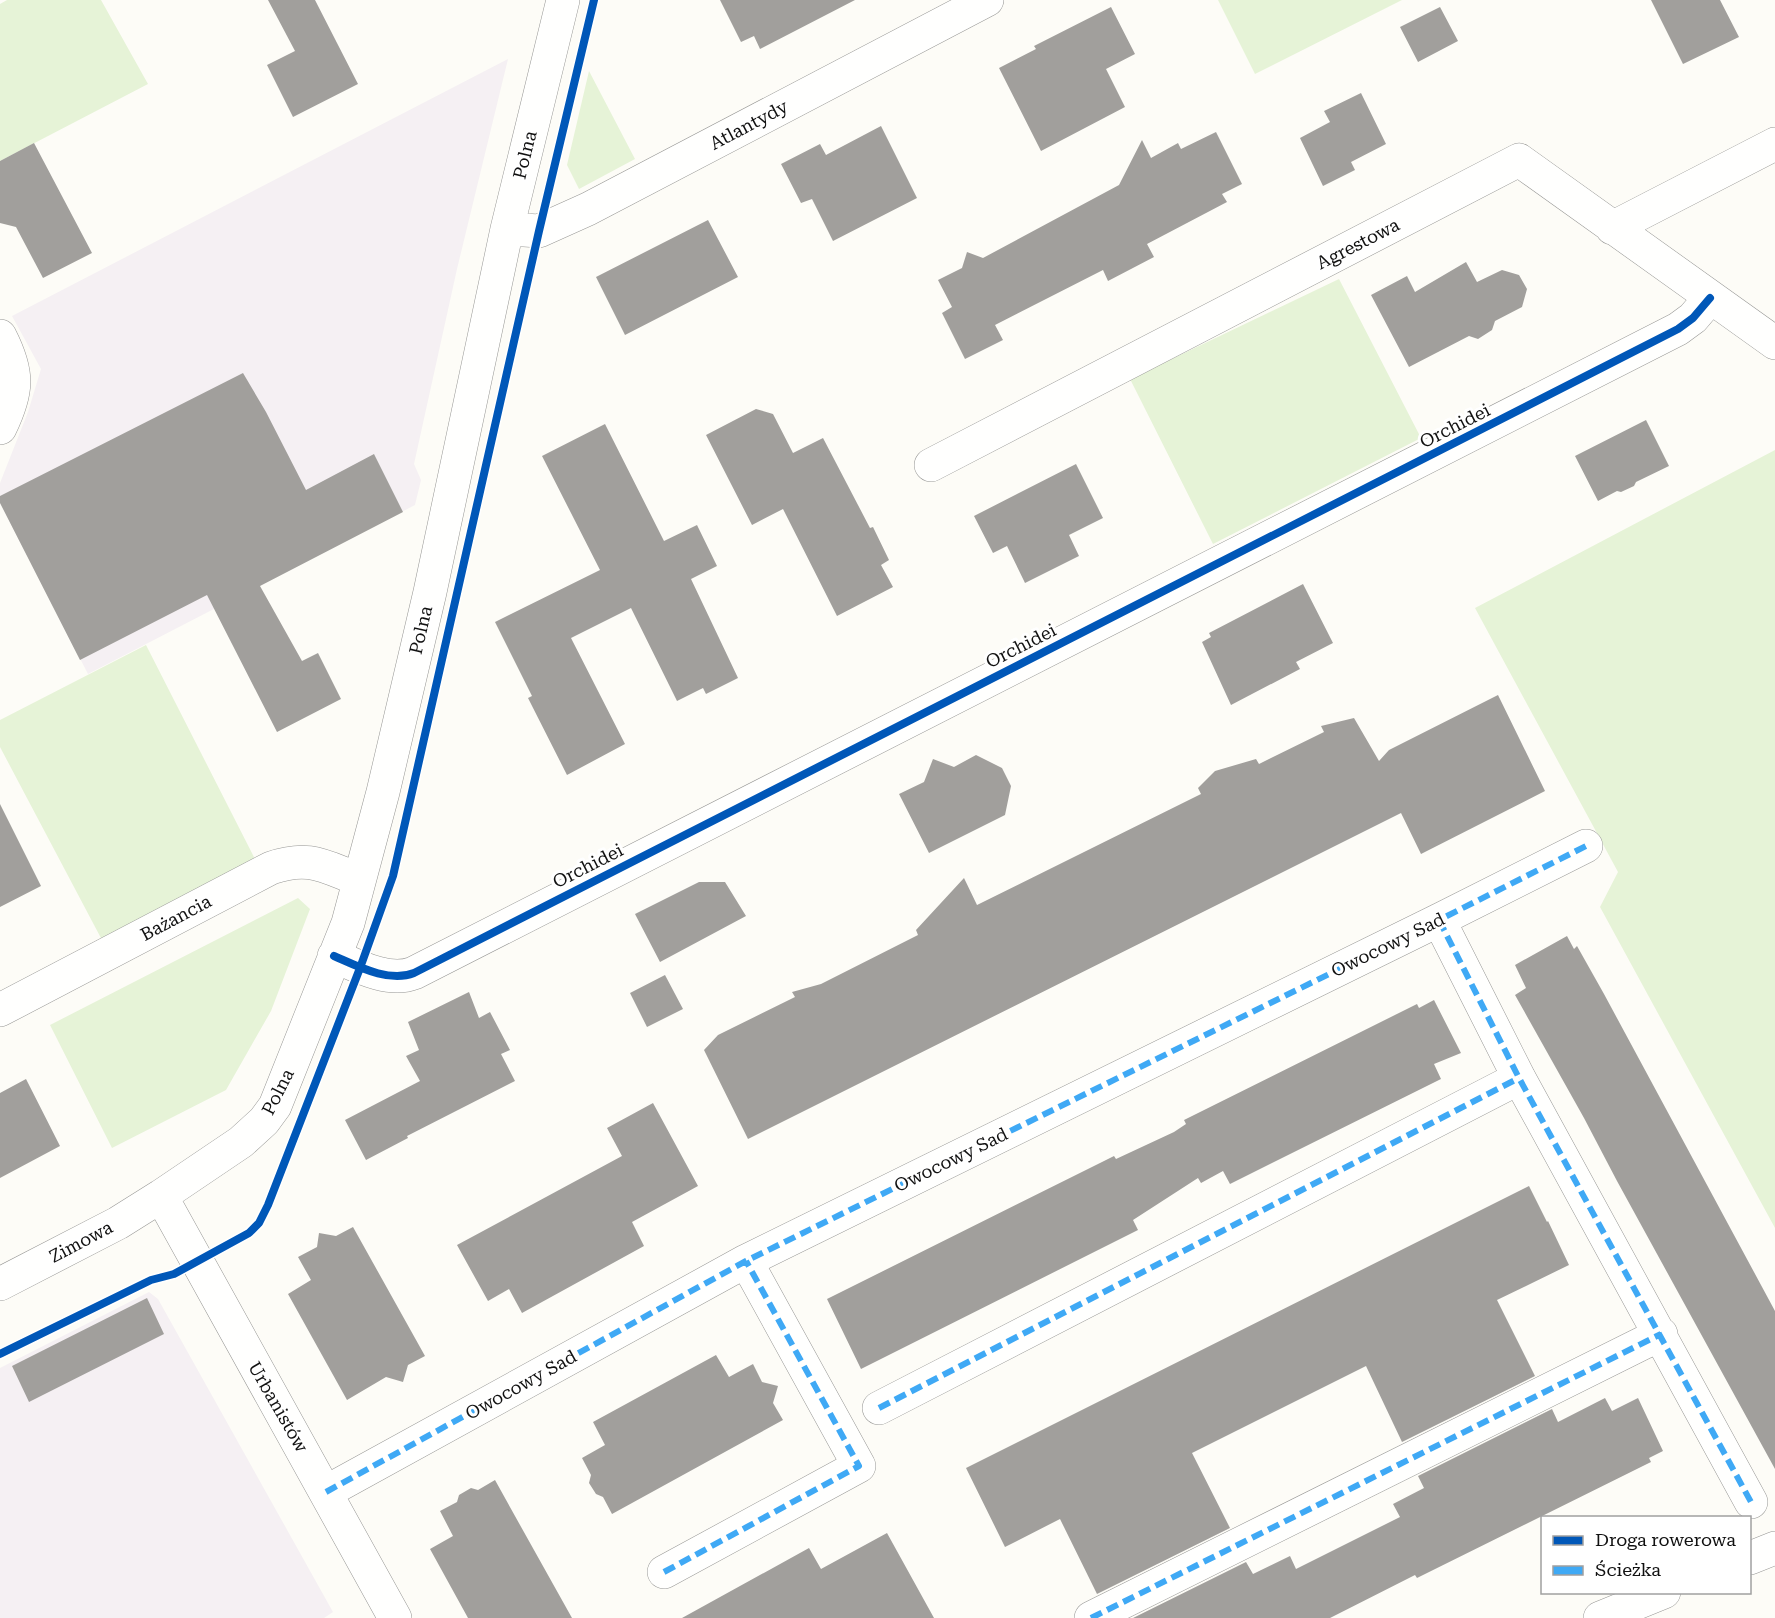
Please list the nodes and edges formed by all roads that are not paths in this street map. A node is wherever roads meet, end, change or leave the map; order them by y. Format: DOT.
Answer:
graph roads {
  1 [pos="563,0"];
  2 [pos="987,0"];
  3 [pos="1775,144"];
  4 [pos="1612,228"];
  5 [pos="507,229"];
  6 [pos="1710,298"];
  7 [pos="0,336"];
  8 [pos="1775,343"];
  9 [pos="0,428"];
  10 [pos="931,465"];
  11 [pos="1586,846"];
  12 [pos="358,879"];
  13 [pos="1439,921"];
  14 [pos="334,956"];
  15 [pos="0,1010"];
  16 [pos="1519,1078"];
  17 [pos="161,1196"];
  18 [pos="746,1261"];
  19 [pos="0,1284"];
  20 [pos="1661,1334"];
  21 [pos="879,1408"];
  22 [pos="326,1492"];
  23 [pos="1751,1502"];
  24 [pos="1775,1548"];
  25 [pos="1751,1557"];
  26 [pos="664,1572"];
  27 [pos="1661,1594"];
  28 [pos="395,1618"];
  29 [pos="1091,1618"];
  30 [pos="1600,1618"];
  1 -- 5 [label="street, Polna"];
  2 -- 5 [label="street, Atlantydy"];
  3 -- 4 [label="street"];
  4 -- 6 [label="street"];
  4 -- 10 [label="street, Agrestowa"];
  5 -- 12 [label="street, Polna"];
  6 -- 8 [label="street"];
  6 -- 14 [label="street, Orchidei"];
  7 -- 9 [label="street"];
  11 -- 13 [label="street, Owocowy Sad"];
  12 -- 14 [label="street, Polna"];
  12 -- 15 [label="street, Bażancia"];
  13 -- 16 [label="street"];
  13 -- 18 [label="street, Owocowy Sad"];
  14 -- 17 [label="street, Polna"];
  16 -- 20 [label="street"];
  16 -- 21 [label="street"];
  17 -- 19 [label="street, Zimowa"];
  17 -- 22 [label="street, Urbanistów"];
  18 -- 22 [label="street, Owocowy Sad"];
  18 -- 26 [label="street"];
  20 -- 23 [label="street"];
  20 -- 29 [label="street"];
  22 -- 28 [label="street, Urbanistów"];
  24 -- 25 [label="street"];
  27 -- 30 [label="street"];
}
